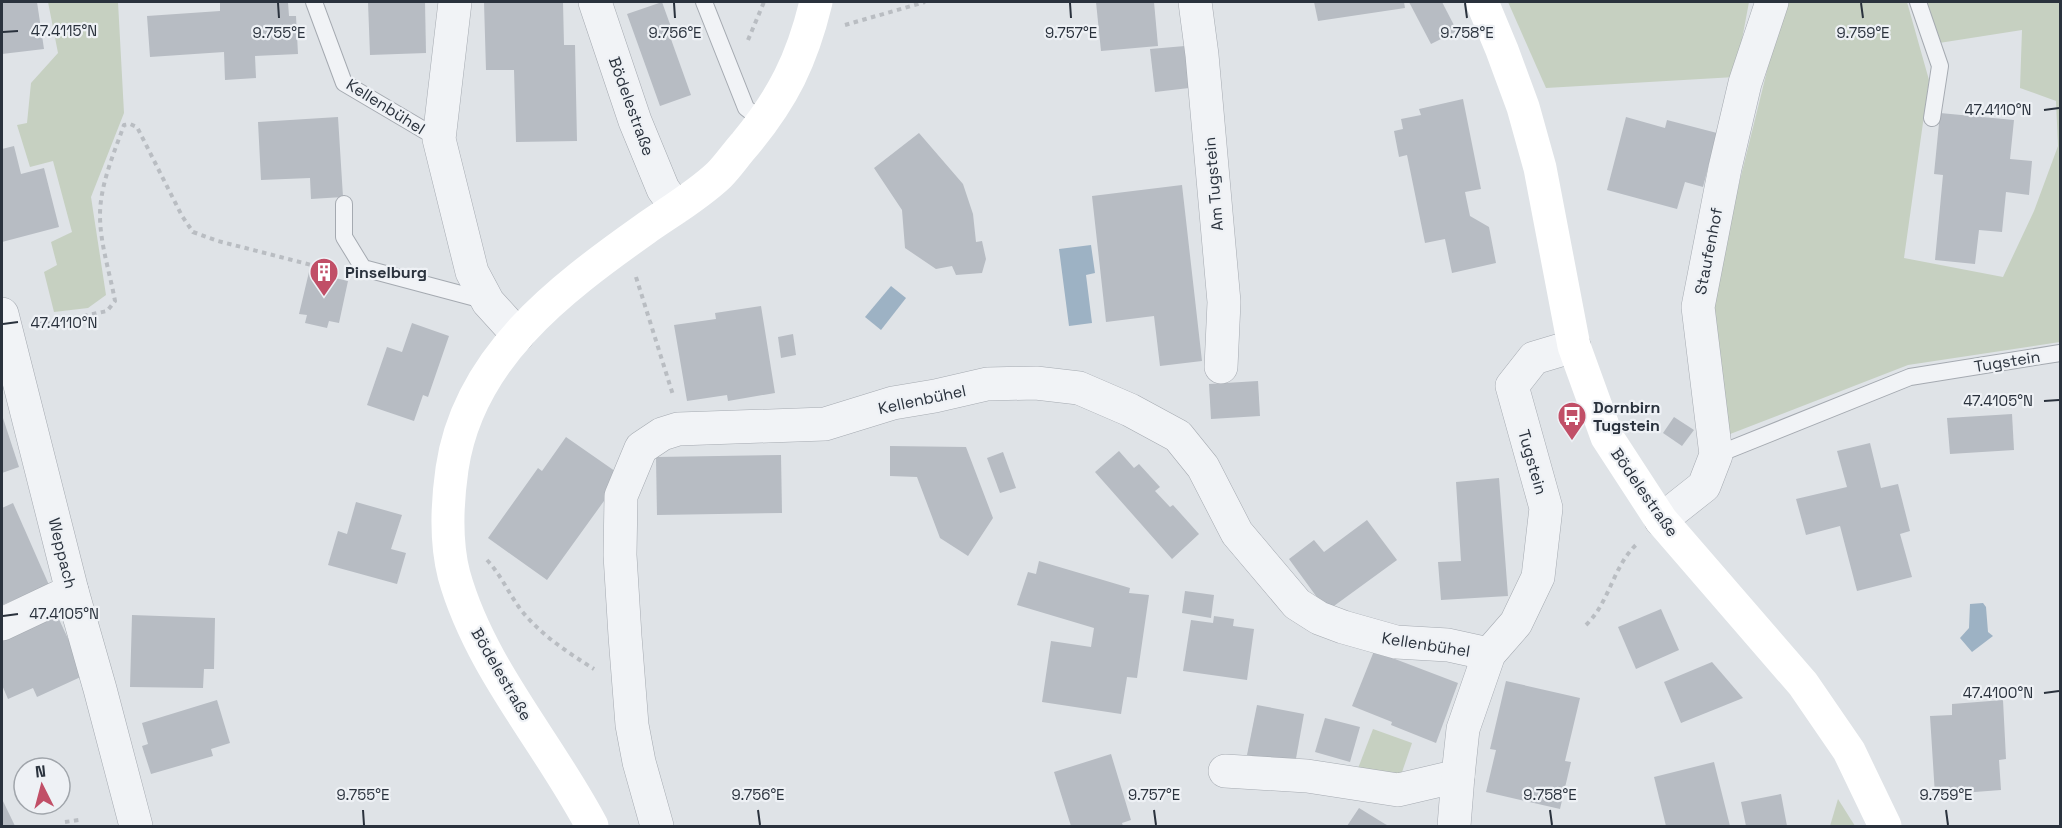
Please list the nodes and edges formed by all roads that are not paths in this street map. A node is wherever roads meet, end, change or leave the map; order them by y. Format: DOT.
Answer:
graph roads {
  1 [pos="314,2"];
  2 [pos="455,2"];
  3 [pos="595,2"];
  4 [pos="704,2"];
  5 [pos="816,2"];
  6 [pos="1194,2"];
  7 [pos="1482,2"];
  8 [pos="1772,2"];
  9 [pos="1918,2"];
  10 [pos="1932,118"];
  11 [pos="764,122"];
  12 [pos="439,139"];
  13 [pos="344,204"];
  14 [pos="676,207"];
  15 [pos="488,302"];
  16 [pos="2,314"];
  17 [pos="518,335"];
  18 [pos="1574,345"];
  19 [pos="2061,353"];
  20 [pos="1221,368"];
  21 [pos="1716,455"];
  22 [pos="1651,531"];
  23 [pos="72,591"];
  24 [pos="2,624"];
  25 [pos="1489,654"];
  26 [pos="1225,771"];
  27 [pos="1458,776"];
  28 [pos="136,826"];
  29 [pos="592,826"];
  30 [pos="657,826"];
  31 [pos="1454,826"];
  32 [pos="1885,826"];
  1 -- 12 [label="lane, Kellenbühel"];
  2 -- 12 [label="street, Kellenbühel"];
  3 -- 14 [label="street, Bödelestraße"];
  4 -- 11 [label="lane"];
  5 -- 11 [label="main road, Bödelestraße"];
  6 -- 20 [label="street, Am Tugstein"];
  7 -- 18 [label="main road, Bödelestraße"];
  8 -- 21 [label="street, Staufenhof"];
  9 -- 10 [label="lane"];
  11 -- 14 [label="main road, Bödelestraße"];
  12 -- 15 [label="street, Kellenbühel"];
  13 -- 15 [label="lane"];
  14 -- 17 [label="main road, Bödelestraße"];
  15 -- 17 [label="street, Kellenbühel"];
  16 -- 23 [label="street, Weppach"];
  17 -- 29 [label="main road, Bödelestraße"];
  18 -- 22 [label="main road, Bödelestraße"];
  18 -- 25 [label="street, Tugstein"];
  19 -- 21 [label="lane, Tugstein"];
  21 -- 22 [label="street, Staufenhof"];
  22 -- 32 [label="main road, Bödelestraße"];
  23 -- 24 [label="street"];
  23 -- 28 [label="street, Weppach"];
  25 -- 27 [label="street, Tugstein"];
  25 -- 30 [label="street, Kellenbühel"];
  26 -- 27 [label="street"];
  27 -- 31 [label="street, Tugstein"];
}
